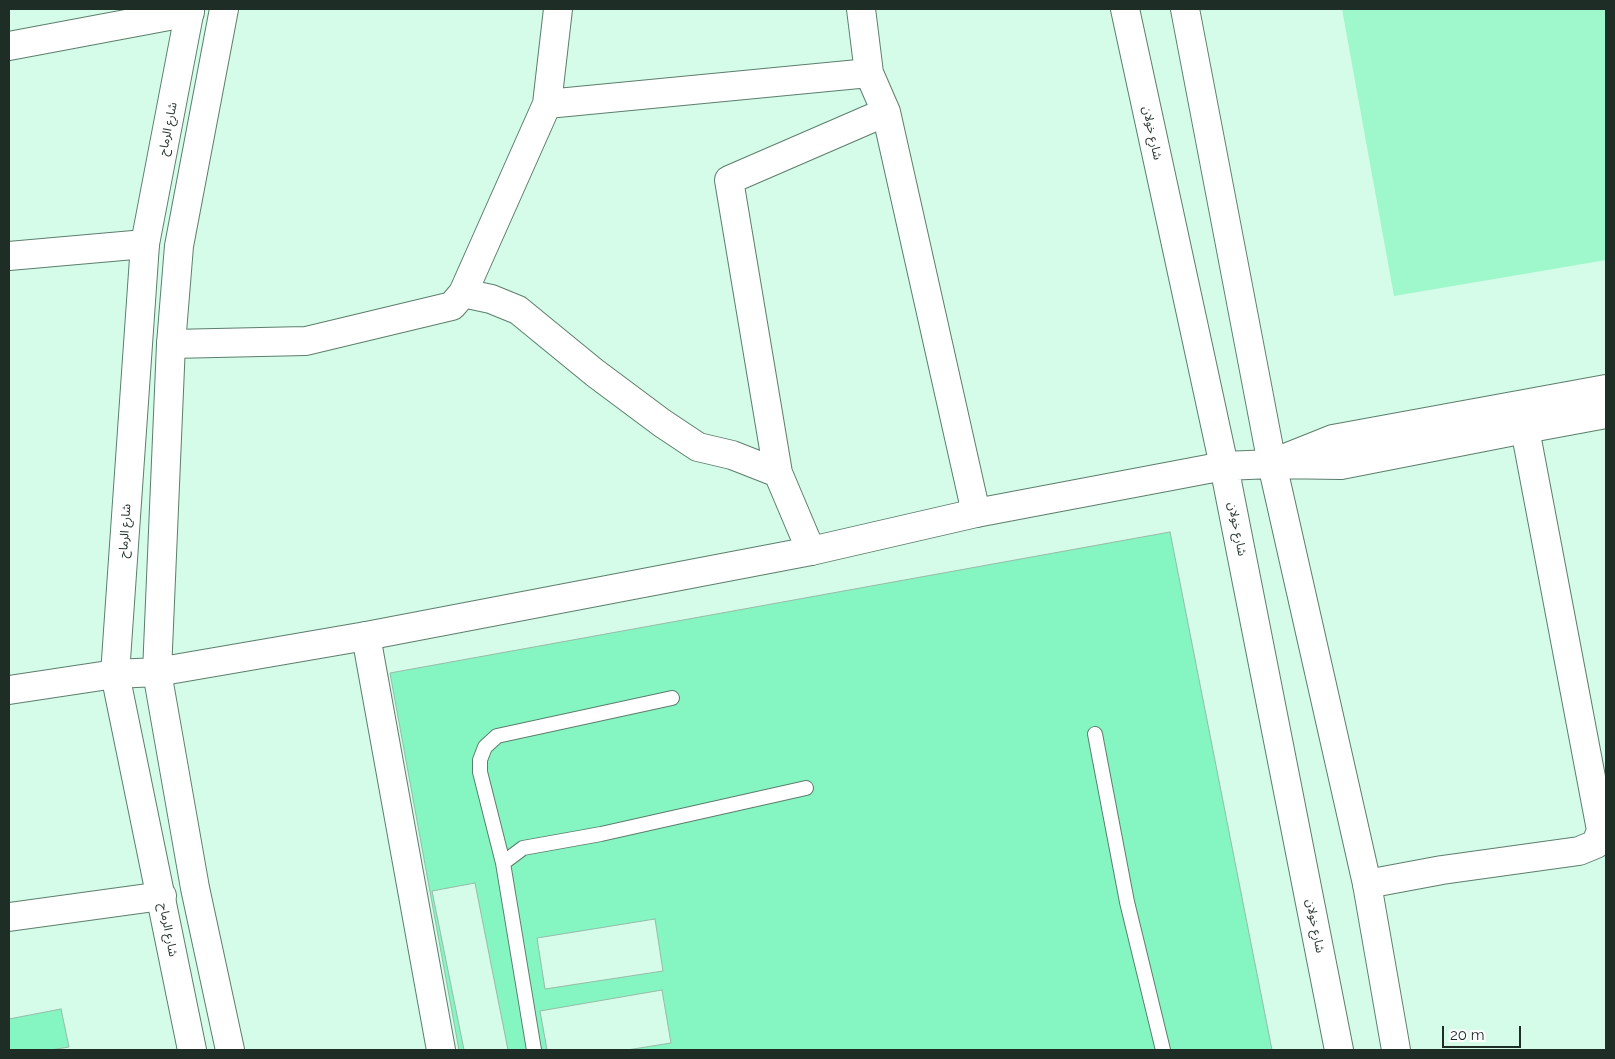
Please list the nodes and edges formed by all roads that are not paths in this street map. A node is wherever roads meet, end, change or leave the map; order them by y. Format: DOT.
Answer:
graph roads {
  1 [pos="224,9"];
  2 [pos="558,9"];
  3 [pos="861,9"];
  4 [pos="1125,9"];
  5 [pos="1185,9"];
  6 [pos="196,10"];
  7 [pos="9,46"];
  8 [pos="869,73"];
  9 [pos="547,104"];
  10 [pos="886,112"];
  11 [pos="145,244"];
  12 [pos="9,256"];
  13 [pos="464,294"];
  14 [pos="171,344"];
  15 [pos="1606,389"];
  16 [pos="1606,414"];
  17 [pos="1525,428"];
  18 [pos="1272,464"];
  19 [pos="1224,466"];
  20 [pos="778,473"];
  21 [pos="976,513"];
  22 [pos="811,552"];
  23 [pos="366,636"];
  24 [pos="157,672"];
  25 [pos="115,674"];
  26 [pos="9,690"];
  27 [pos="672,698"];
  28 [pos="1095,734"];
  29 [pos="806,788"];
  30 [pos="503,863"];
  31 [pos="1367,884"];
  32 [pos="162,896"];
  33 [pos="9,917"];
  34 [pos="192,1050"];
  35 [pos="230,1050"];
  36 [pos="441,1050"];
  37 [pos="534,1050"];
  38 [pos="1163,1050"];
  39 [pos="1340,1050"];
  40 [pos="1396,1050"];
  1 -- 14 [label="street"];
  2 -- 9 [label="street"];
  3 -- 8 [label="street"];
  4 -- 19 [label="street, شارع خولان"];
  5 -- 18 [label="street"];
  6 -- 7 [label="street"];
  6 -- 11 [label="street, شارع الرماح"];
  8 -- 9 [label="street"];
  8 -- 10 [label="street"];
  9 -- 13 [label="street"];
  10 -- 20 [label="street"];
  10 -- 21 [label="street"];
  11 -- 12 [label="street"];
  11 -- 25 [label="street, شارع الرماح"];
  13 -- 14 [label="street"];
  13 -- 20 [label="street"];
  14 -- 24 [label="street"];
  15 -- 18 [label="street"];
  16 -- 17 [label="street"];
  17 -- 18 [label="street"];
  17 -- 31 [label="street"];
  18 -- 19 [label="street"];
  18 -- 31 [label="street"];
  19 -- 21 [label="street"];
  19 -- 39 [label="street, شارع خولان"];
  20 -- 22 [label="street"];
  21 -- 22 [label="street"];
  22 -- 23 [label="street"];
  23 -- 24 [label="street"];
  23 -- 36 [label="street"];
  24 -- 25 [label="street"];
  24 -- 35 [label="street"];
  25 -- 26 [label="street"];
  25 -- 32 [label="street, شارع الرماح"];
  27 -- 30 [label="lane"];
  28 -- 38 [label="lane"];
  29 -- 30 [label="lane"];
  30 -- 37 [label="lane"];
  31 -- 40 [label="street"];
  32 -- 33 [label="street"];
  32 -- 34 [label="street, شارع الرماح"];
}
